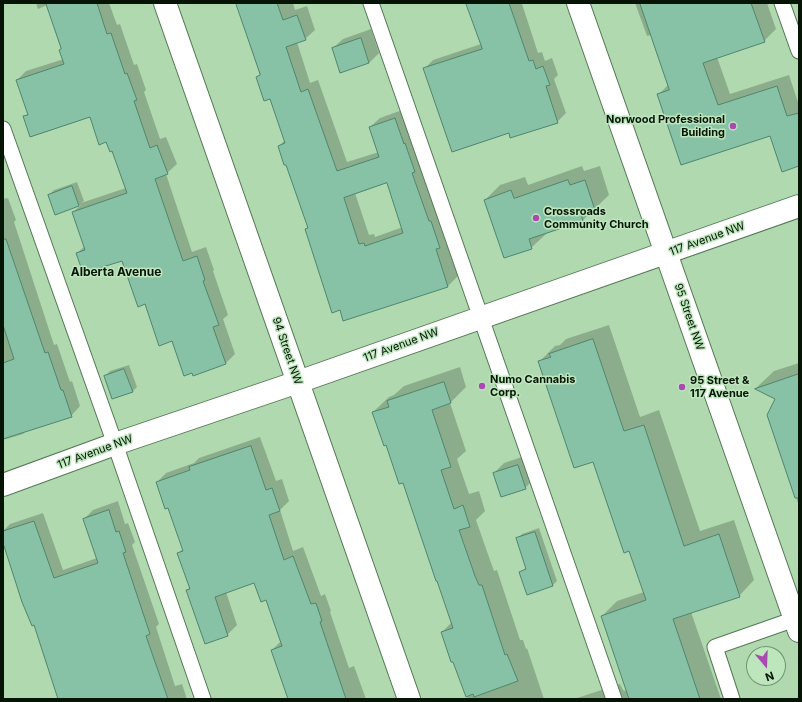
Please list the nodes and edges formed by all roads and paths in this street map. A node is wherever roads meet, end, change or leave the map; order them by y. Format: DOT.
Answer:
graph roads {
  1 [pos="165,3"];
  2 [pos="371,3"];
  3 [pos="578,3"];
  4 [pos="782,3"];
  5 [pos="799,51"];
  6 [pos="3,129"];
  7 [pos="799,206"];
  8 [pos="666,254"];
  9 [pos="481,317"];
  10 [pos="298,382"];
  11 [pos="115,444"];
  12 [pos="3,485"];
  13 [pos="797,625"];
  14 [pos="203,699"];
  15 [pos="409,699"];
  16 [pos="614,699"];
  17 [pos="732,699"];
  1 -- 10 [label="street, 94 Street NW"];
  2 -- 9 [label="lane"];
  3 -- 8 [label="street, 95 Street NW"];
  4 -- 5 [label="lane"];
  6 -- 11 [label="lane"];
  7 -- 8 [label="street, 117 Avenue NW"];
  8 -- 9 [label="street, 117 Avenue NW"];
  8 -- 13 [label="street, 95 Street NW"];
  9 -- 10 [label="street, 117 Avenue NW"];
  9 -- 16 [label="lane"];
  10 -- 11 [label="street, 117 Avenue NW"];
  10 -- 15 [label="street, 94 Street NW"];
  11 -- 12 [label="street, 117 Avenue NW"];
  11 -- 14 [label="lane"];
  13 -- 17 [label="lane"];
}
